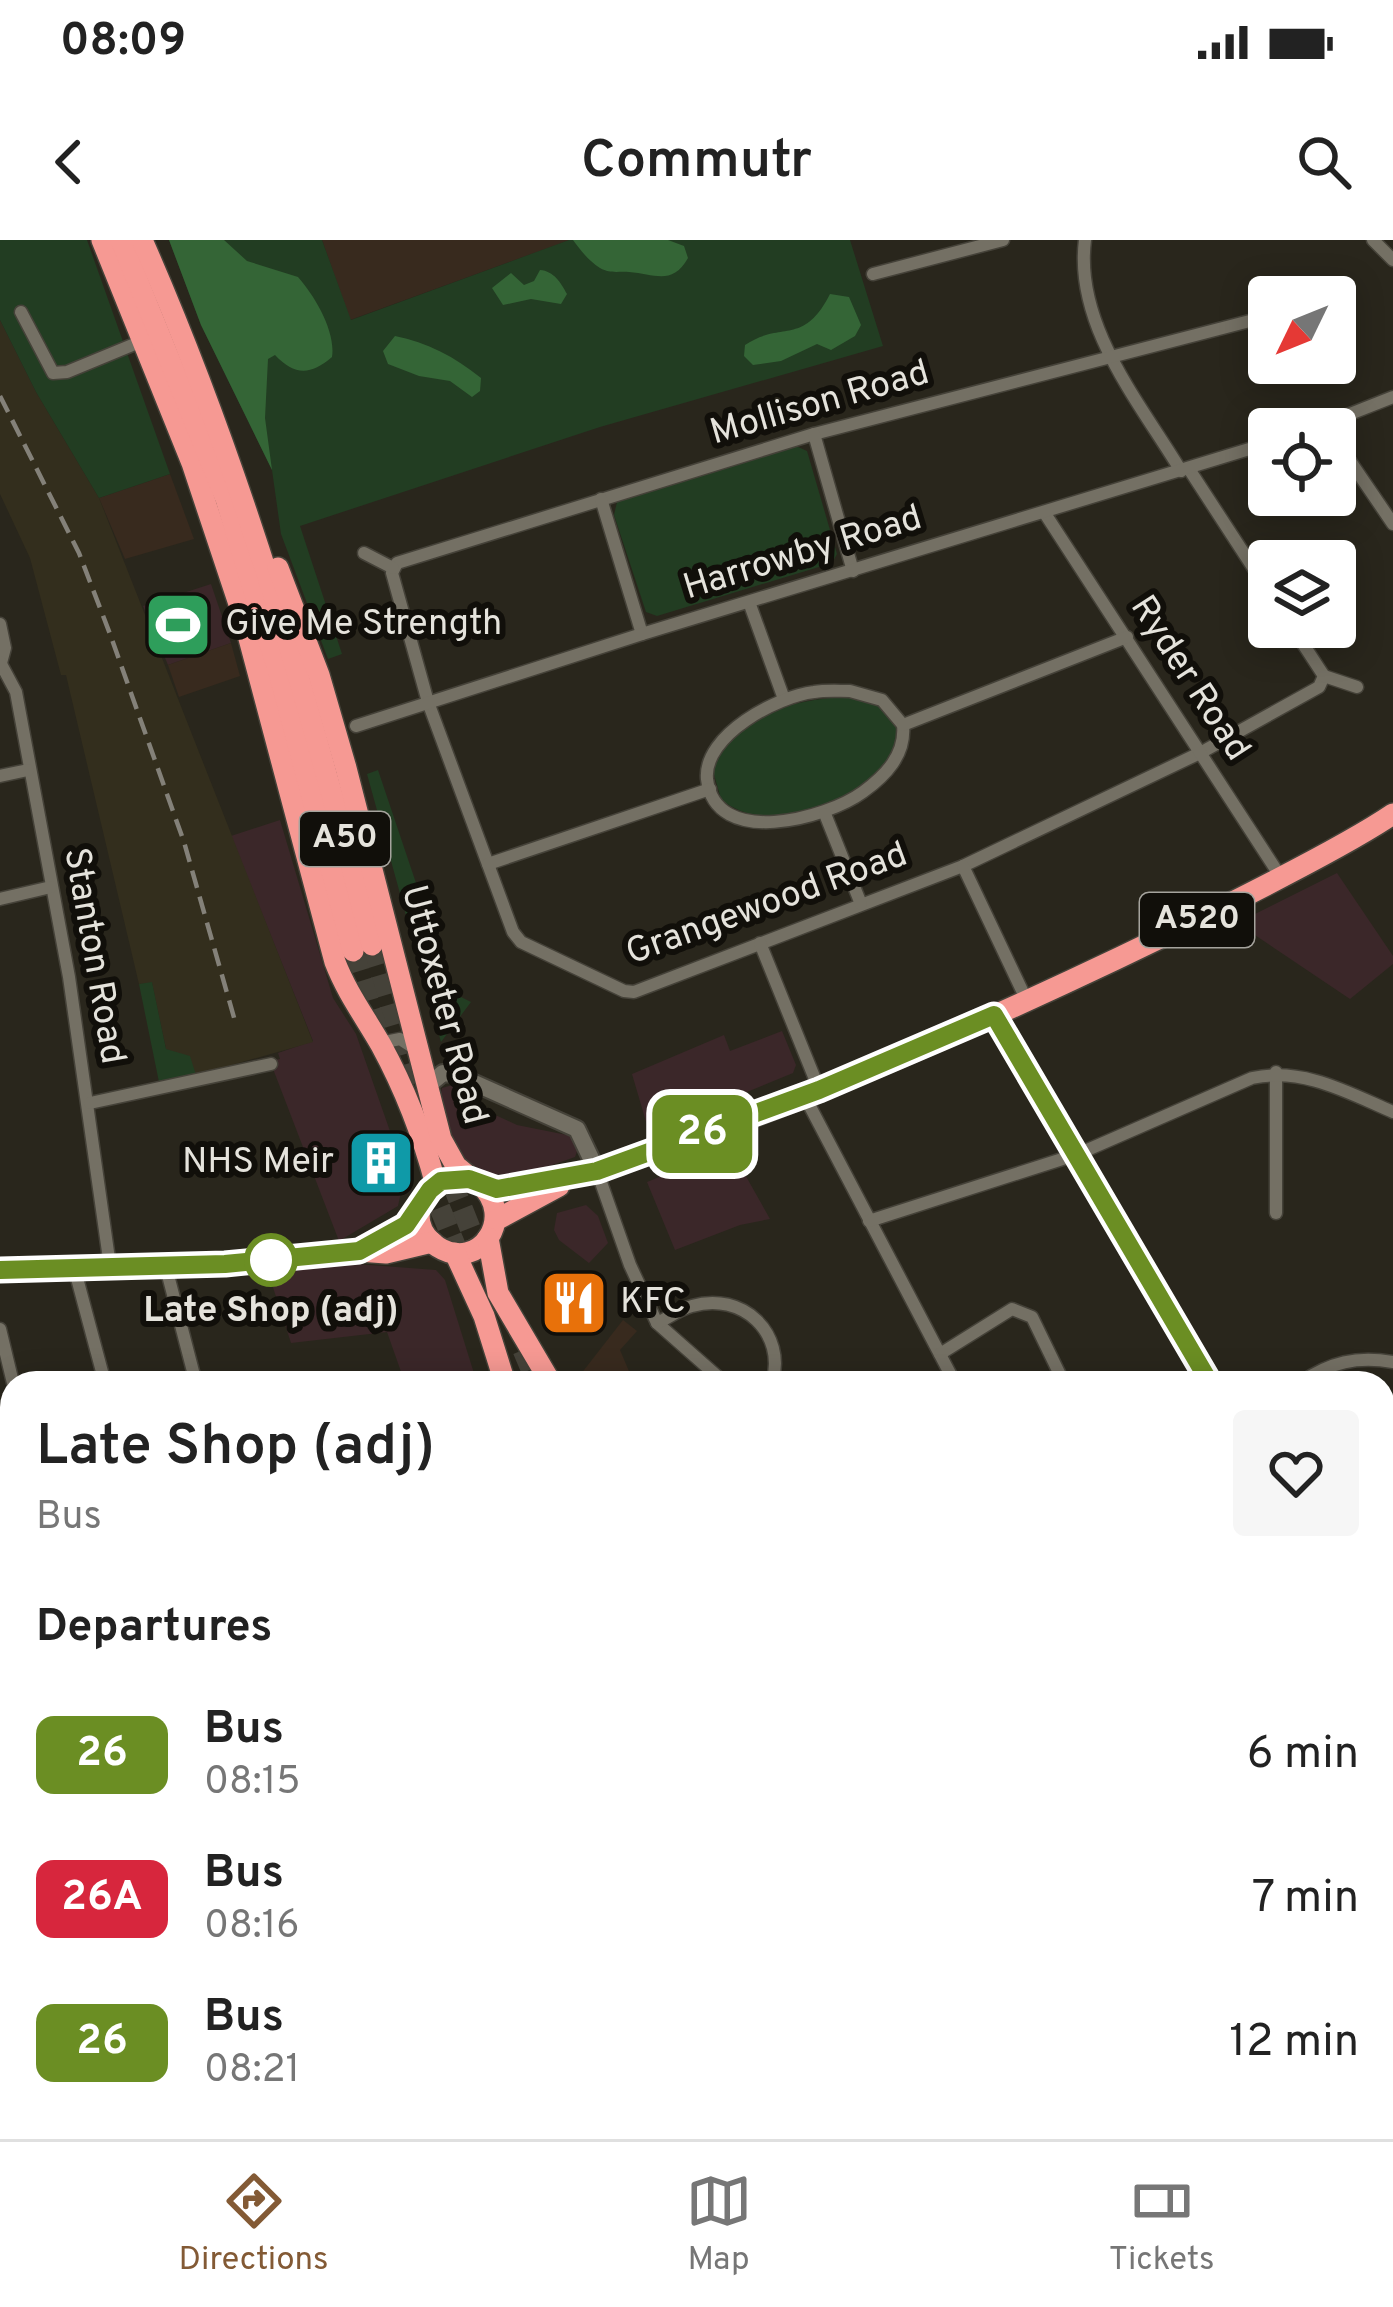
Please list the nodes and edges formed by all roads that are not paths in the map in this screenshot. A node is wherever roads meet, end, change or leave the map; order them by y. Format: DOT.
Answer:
graph roads {
  1 [pos="102,240"];
  2 [pos="121,240"];
  3 [pos="142,240"];
  4 [pos="1003,240"];
  5 [pos="1085,240"];
  6 [pos="1373,240"];
  7 [pos="1393,260"];
  8 [pos="873,274"];
  9 [pos="21,312"];
  10 [pos="1248,321"];
  11 [pos="139,334"];
  12 [pos="1112,357"];
  13 [pos="1393,397"];
  14 [pos="1356,413"];
  15 [pos="814,434"];
  16 [pos="1248,450"];
  17 [pos="1185,470"];
  18 [pos="1356,470"];
  19 [pos="244,497"];
  20 [pos="601,499"];
  21 [pos="1045,512"];
  22 [pos="1393,524"];
  23 [pos="364,553"];
  24 [pos="1248,562"];
  25 [pos="393,568"];
  26 [pos="853,572"];
  27 [pos="749,602"];
  28 [pos="0,624"];
  29 [pos="642,634"];
  30 [pos="1126,638"];
  31 [pos="1306,648"];
  32 [pos="0,662"];
  33 [pos="1324,676"];
  34 [pos="1357,687"];
  35 [pos="784,699"];
  36 [pos="428,702"];
  37 [pos="903,725"];
  38 [pos="356,726"];
  39 [pos="1202,752"];
  40 [pos="28,770"];
  41 [pos="0,776"];
  42 [pos="710,789"];
  43 [pos="825,814"];
  44 [pos="1393,814"];
  45 [pos="488,864"];
  46 [pos="963,866"];
  47 [pos="1282,879"];
  48 [pos="51,887"];
  49 [pos="0,898"];
  50 [pos="861,904"];
  51 [pos="760,943"];
  52 [pos="1028,1001"];
  53 [pos="994,1015"];
  54 [pos="380,1043"];
  55 [pos="417,1050"];
  56 [pos="271,1064"];
  57 [pos="1276,1072"];
  58 [pos="426,1087"];
  59 [pos="812,1092"];
  60 [pos="90,1103"];
  61 [pos="1393,1112"];
  62 [pos="1078,1154"];
  63 [pos="586,1174"];
  64 [pos="476,1182"];
  65 [pos="436,1185"];
  66 [pos="421,1208"];
  67 [pos="1276,1213"];
  68 [pos="869,1221"];
  69 [pos="492,1229"];
  70 [pos="432,1242"];
  71 [pos="359,1251"];
  72 [pos="455,1253"];
  73 [pos="172,1264"];
  74 [pos="110,1266"];
  75 [pos="74,1267"];
  76 [pos="0,1270"];
  77 [pos="657,1323"];
  78 [pos="0,1329"];
  79 [pos="940,1354"];
  80 [pos="1393,1362"];
  81 [pos="10,1371"];
  82 [pos="102,1371"];
  83 [pos="193,1371"];
  84 [pos="501,1371"];
  85 [pos="542,1371"];
  86 [pos="711,1371"];
  87 [pos="772,1371"];
  88 [pos="949,1371"];
  89 [pos="1058,1371"];
  90 [pos="1203,1371"];
  91 [pos="1317,1371"];
  1 -- 11 [label="highway, Uttoxeter Road"];
  2 -- 19 [label="highway, A50"];
  3 -- 19 [label="highway, A50"];
  4 -- 8 [label="street"];
  5 -- 12 [label="street"];
  6 -- 7 [label="street"];
  9 -- 11 [label="street"];
  10 -- 12 [label="street, Mollison Road"];
  11 -- 54 [label="highway, Uttoxeter Road"];
  12 -- 15 [label="street, Mollison Road"];
  12 -- 17 [label="street"];
  13 -- 14 [label="street"];
  15 -- 20 [label="street, Mollison Road"];
  15 -- 26 [label="street"];
  16 -- 17 [label="street, Harrowby Road"];
  17 -- 21 [label="street, Harrowby Road"];
  17 -- 24 [label="street"];
  18 -- 22 [label="street"];
  19 -- 55 [label="highway, Uttoxeter Road"];
  20 -- 25 [label="street, Mollison Road"];
  20 -- 29 [label="street"];
  21 -- 26 [label="street, Harrowby Road"];
  21 -- 30 [label="street, Ryder Road"];
  23 -- 25 [label="street"];
  25 -- 36 [label="street"];
  26 -- 27 [label="street, Harrowby Road"];
  27 -- 29 [label="street, Harrowby Road"];
  27 -- 35 [label="street"];
  28 -- 32 [label="street, Stanton Road"];
  29 -- 36 [label="street, Harrowby Road"];
  30 -- 37 [label="street"];
  30 -- 39 [label="street, Ryder Road"];
  31 -- 33 [label="street"];
  32 -- 40 [label="street, Stanton Road"];
  33 -- 34 [label="street"];
  33 -- 39 [label="street, Grangewood Road"];
  35 -- 37 [label="street"];
  35 -- 42 [label="street"];
  36 -- 38 [label="street, Harrowby Road"];
  36 -- 45 [label="street, Grangewood Road"];
  37 -- 43 [label="street"];
  39 -- 46 [label="street, Grangewood Road"];
  39 -- 47 [label="street, Ryder Road"];
  40 -- 41 [label="street"];
  40 -- 48 [label="street, Stanton Road"];
  42 -- 43 [label="street"];
  42 -- 45 [label="street"];
  43 -- 50 [label="street"];
  44 -- 47 [label="highway, A520"];
  45 -- 51 [label="street, Grangewood Road"];
  46 -- 50 [label="street, Grangewood Road"];
  46 -- 52 [label="street"];
  47 -- 52 [label="highway, A520"];
  48 -- 49 [label="street"];
  48 -- 60 [label="street, Stanton Road"];
  50 -- 51 [label="street, Grangewood Road"];
  51 -- 59 [label="street"];
  52 -- 53 [label="highway, A520"];
  53 -- 59 [label="highway, A520"];
  53 -- 62 [label="street"];
  54 -- 55 [label="street"];
  54 -- 65 [label="highway, Uttoxeter Road"];
  55 -- 58 [label="highway, Uttoxeter Road"];
  56 -- 60 [label="street"];
  57 -- 61 [label="street"];
  57 -- 62 [label="street"];
  57 -- 67 [label="street"];
  58 -- 63 [label="street"];
  58 -- 64 [label="highway, Uttoxeter Road"];
  59 -- 63 [label="highway, A520"];
  59 -- 68 [label="street"];
  60 -- 74 [label="street, Stanton Road"];
  62 -- 68 [label="street"];
  62 -- 90 [label="street"];
  63 -- 64 [label="highway, A520"];
  63 -- 69 [label="highway, A520"];
  63 -- 77 [label="street"];
  64 -- 65 [label="highway, Uttoxeter Road"];
  64 -- 69 [label="highway, Uttoxeter Road"];
  65 -- 66 [label="highway"];
  66 -- 70 [label="highway"];
  66 -- 71 [label="highway"];
  68 -- 79 [label="street"];
  69 -- 72 [label="highway"];
  69 -- 85 [label="highway, Uttoxeter Road"];
  70 -- 71 [label="highway"];
  70 -- 72 [label="highway"];
  71 -- 73 [label="highway"];
  72 -- 84 [label="highway"];
  73 -- 74 [label="highway"];
  73 -- 83 [label="street"];
  74 -- 75 [label="highway"];
  75 -- 76 [label="highway"];
  75 -- 82 [label="street"];
  77 -- 86 [label="street"];
  77 -- 87 [label="street"];
  78 -- 81 [label="street"];
  79 -- 88 [label="street"];
  79 -- 89 [label="street"];
  80 -- 91 [label="street"];
}
